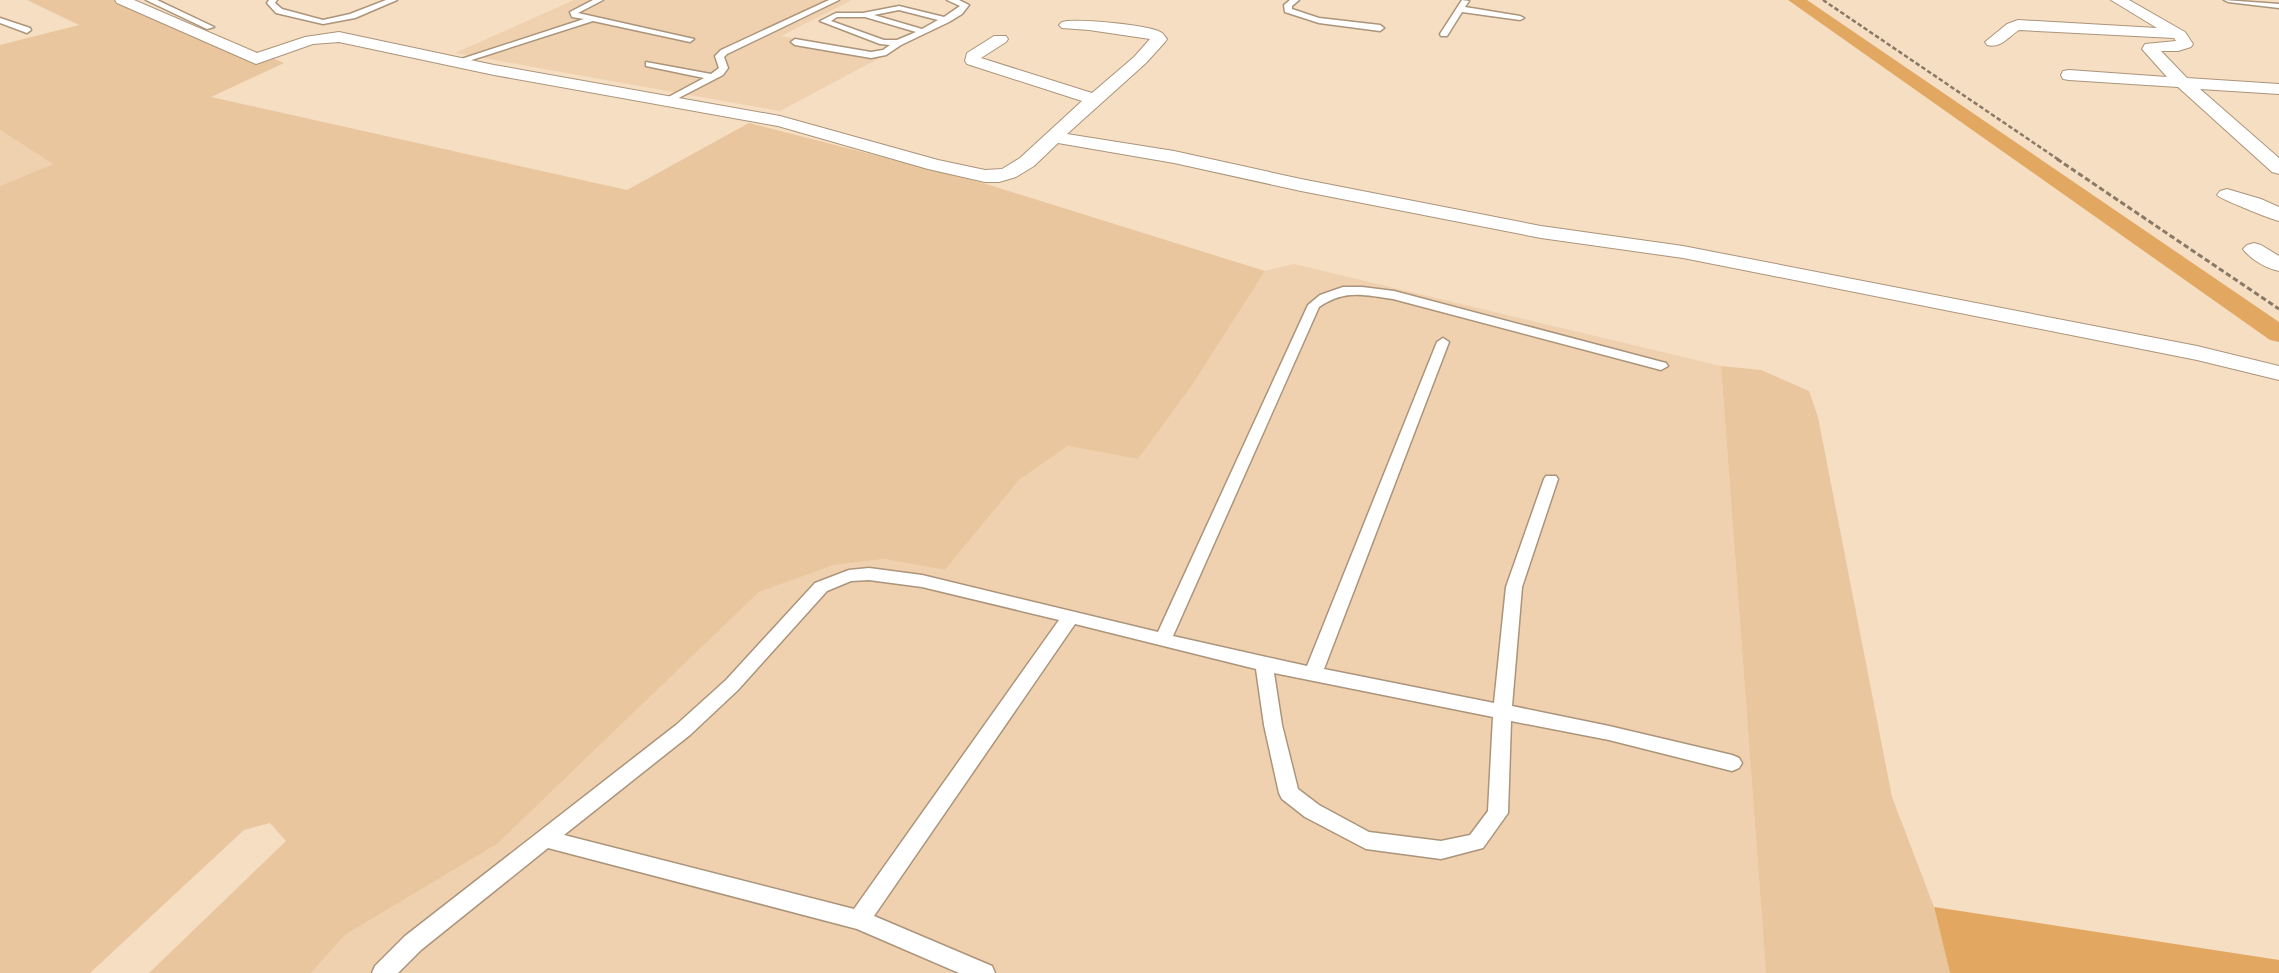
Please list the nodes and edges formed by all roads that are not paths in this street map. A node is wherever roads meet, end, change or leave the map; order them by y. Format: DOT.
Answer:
graph roads {
  1 [pos="122,0"];
  2 [pos="150,0"];
  3 [pos="273,0"];
  4 [pos="393,0"];
  5 [pos="599,0"];
  6 [pos="834,0"];
  7 [pos="951,0"];
  8 [pos="1295,0"];
  9 [pos="1466,0"];
  10 [pos="2118,0"];
  11 [pos="2228,0"];
  12 [pos="2279,6"];
  13 [pos="1460,9"];
  14 [pos="863,15"];
  15 [pos="1520,18"];
  16 [pos="591,19"];
  17 [pos="0,20"];
  18 [pos="946,20"];
  19 [pos="1067,25"];
  20 [pos="210,27"];
  21 [pos="1380,28"];
  22 [pos="27,30"];
  23 [pos="1124,30"];
  24 [pos="924,32"];
  25 [pos="1444,34"];
  26 [pos="2180,35"];
  27 [pos="1157,36"];
  28 [pos="690,39"];
  29 [pos="1000,39"];
  30 [pos="794,42"];
  31 [pos="1993,42"];
  32 [pos="898,43"];
  33 [pos="456,62"];
  34 [pos="649,64"];
  35 [pos="2069,75"];
  36 [pos="712,78"];
  37 [pos="2182,82"];
  38 [pos="2279,89"];
  39 [pos="1094,99"];
  40 [pos="666,101"];
  41 [pos="1054,137"];
  42 [pos="2279,168"];
  43 [pos="2226,195"];
  44 [pos="2279,215"];
  45 [pos="2254,249"];
  46 [pos="2279,265"];
  47 [pos="1443,342"];
  48 [pos="1661,366"];
  49 [pos="2279,373"];
  50 [pos="1551,479"];
  51 [pos="1071,617"];
  52 [pos="1163,640"];
  53 [pos="1264,664"];
  54 [pos="1313,674"];
  55 [pos="1502,713"];
  56 [pos="1732,763"];
  57 [pos="545,839"];
  58 [pos="859,920"];
  59 [pos="383,973"];
  60 [pos="984,973"];
  1 -- 33 [label="street"];
  2 -- 20 [label="lane"];
  3 -- 4 [label="lane"];
  5 -- 16 [label="lane"];
  6 -- 36 [label="lane"];
  7 -- 18 [label="lane"];
  8 -- 21 [label="lane"];
  9 -- 13 [label="lane"];
  10 -- 26 [label="street"];
  11 -- 12 [label="lane"];
  13 -- 15 [label="lane"];
  13 -- 25 [label="lane"];
  14 -- 18 [label="lane"];
  14 -- 24 [label="lane"];
  14 -- 32 [label="lane"];
  16 -- 28 [label="lane"];
  16 -- 33 [label="lane"];
  17 -- 22 [label="lane"];
  18 -- 24 [label="lane"];
  19 -- 23 [label="street"];
  23 -- 27 [label="street"];
  23 -- 27 [label="street"];
  24 -- 32 [label="lane"];
  26 -- 31 [label="street"];
  26 -- 37 [label="street"];
  27 -- 39 [label="street"];
  29 -- 39 [label="street"];
  30 -- 32 [label="lane"];
  33 -- 40 [label="street"];
  34 -- 36 [label="lane"];
  35 -- 37 [label="street"];
  36 -- 40 [label="lane"];
  37 -- 38 [label="street"];
  37 -- 42 [label="street"];
  39 -- 41 [label="street"];
  40 -- 41 [label="street"];
  41 -- 49 [label="street"];
  43 -- 44 [label="street"];
  45 -- 46 [label="street"];
  47 -- 54 [label="lane"];
  48 -- 52 [label="lane"];
  50 -- 55 [label="lane"];
  51 -- 52 [label="lane"];
  51 -- 57 [label="lane"];
  51 -- 58 [label="lane"];
  52 -- 53 [label="lane"];
  53 -- 54 [label="lane"];
  53 -- 55 [label="lane"];
  54 -- 55 [label="lane"];
  55 -- 56 [label="lane"];
  57 -- 58 [label="lane"];
  57 -- 59 [label="lane"];
  58 -- 60 [label="lane"];
}
